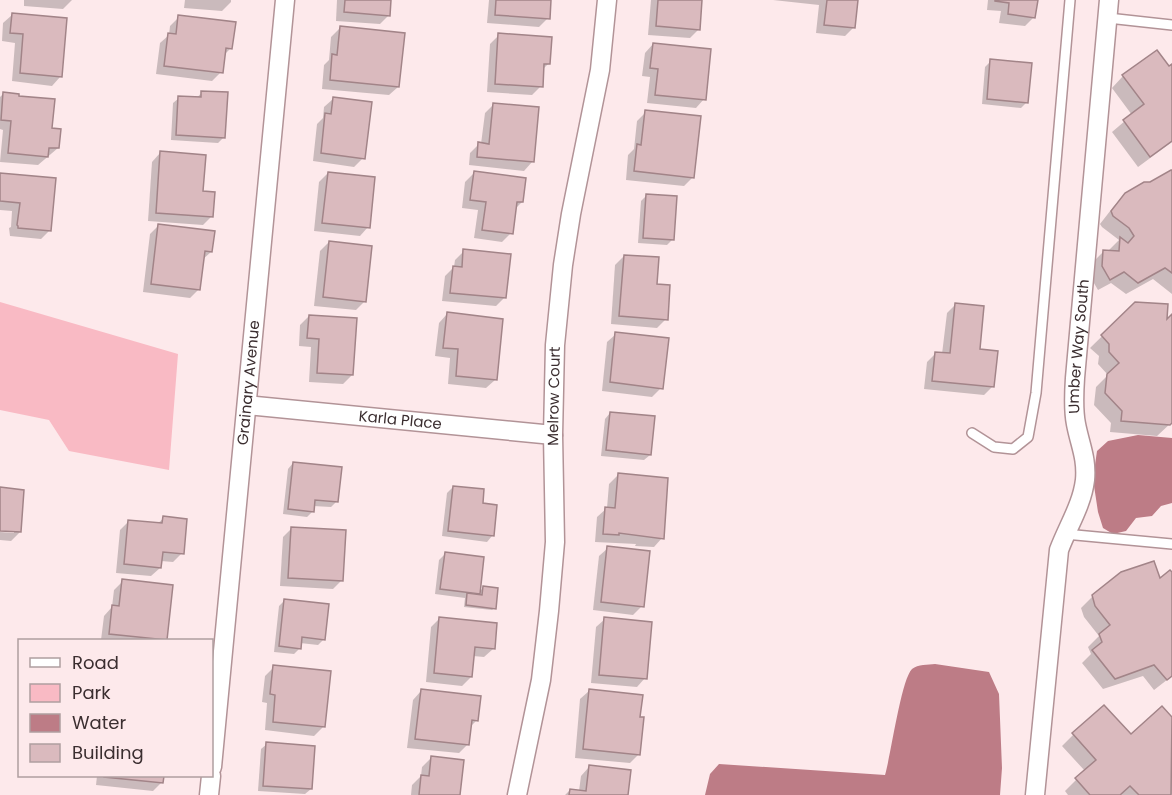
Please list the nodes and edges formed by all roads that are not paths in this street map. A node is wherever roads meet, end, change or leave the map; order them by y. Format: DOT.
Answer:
graph roads {
  1 [pos="285,0"];
  2 [pos="607,0"];
  3 [pos="1070,0"];
  4 [pos="1108,9"];
  5 [pos="1172,25"];
  6 [pos="247,405"];
  7 [pos="972,433"];
  8 [pos="554,435"];
  9 [pos="1065,534"];
  10 [pos="1172,543"];
  11 [pos="213,757"];
  12 [pos="211,777"];
  13 [pos="209,795"];
  14 [pos="517,795"];
  15 [pos="1035,795"];
  1 -- 6 [label="street, Grainary Avenue"];
  2 -- 8 [label="street, Melrow Court"];
  3 -- 7 [label="lane"];
  4 -- 5 [label="lane"];
  4 -- 9 [label="street, Umber Way South"];
  6 -- 8 [label="street, Karla Place"];
  6 -- 11 [label="street, Grainary Avenue"];
  8 -- 14 [label="street, Melrow Court"];
  9 -- 10 [label="lane"];
  9 -- 15 [label="street, Umber Way South"];
  12 -- 13 [label="street"];
}
